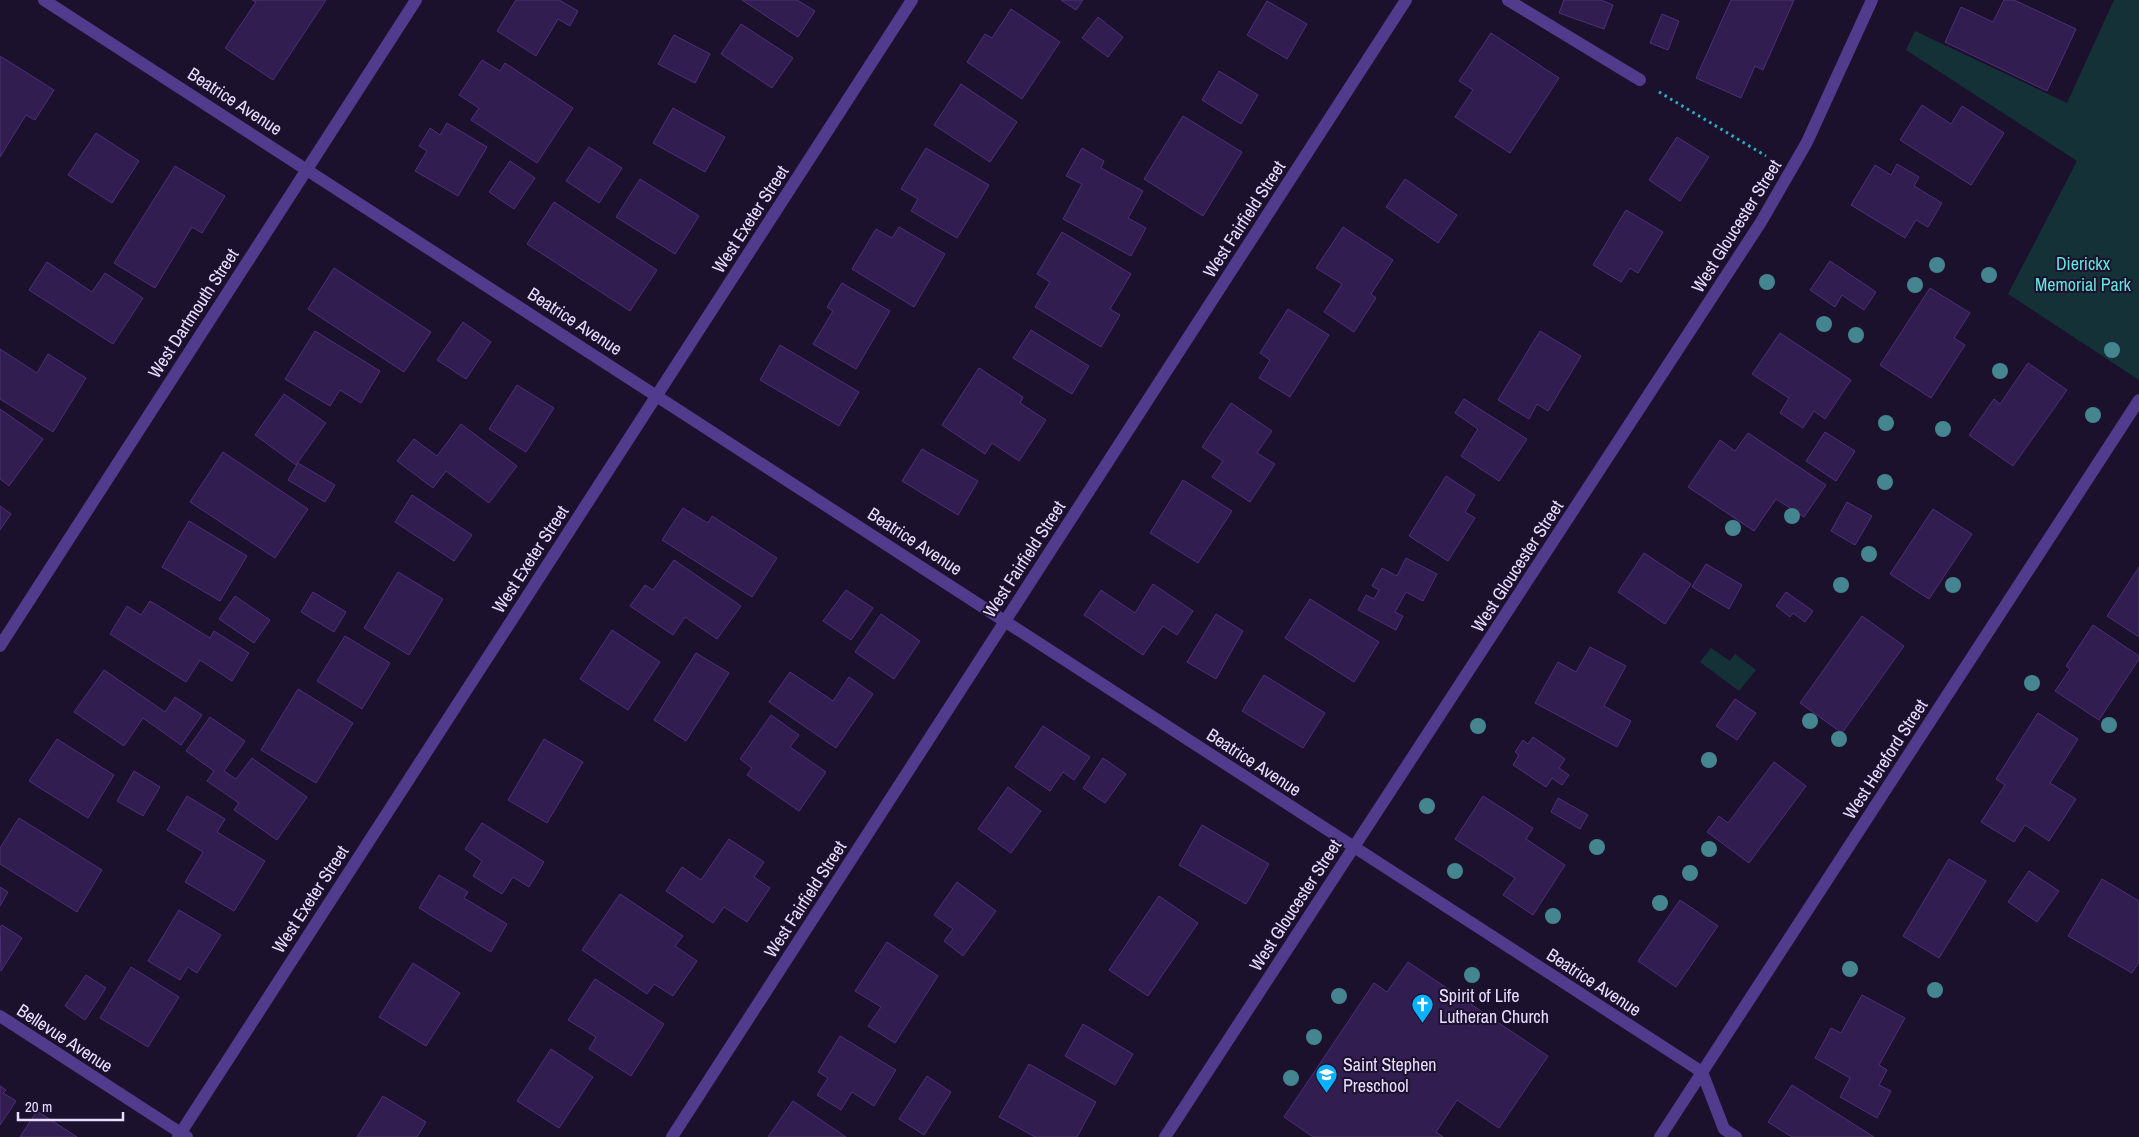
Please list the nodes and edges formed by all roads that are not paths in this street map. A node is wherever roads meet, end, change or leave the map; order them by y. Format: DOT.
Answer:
graph roads {
  1 [pos="44,0"];
  2 [pos="416,0"];
  3 [pos="912,0"];
  4 [pos="1406,0"];
  5 [pos="1508,0"];
  6 [pos="1872,0"];
  7 [pos="1640,80"];
  8 [pos="307,168"];
  9 [pos="657,394"];
  10 [pos="2139,400"];
  11 [pos="1005,620"];
  12 [pos="0,646"];
  13 [pos="1353,847"];
  14 [pos="0,1016"];
  15 [pos="1702,1072"];
  16 [pos="182,1136"];
  17 [pos="672,1137"];
  18 [pos="1166,1137"];
  19 [pos="1660,1137"];
  20 [pos="1736,1137"];
  1 -- 8 [label="street, Beatrice Avenue"];
  2 -- 8 [label="street, West Dartmouth Street"];
  3 -- 9 [label="street, West Exeter Street"];
  4 -- 11 [label="street, West Fairfield Street"];
  5 -- 7 [label="street"];
  6 -- 13 [label="street, West Gloucester Street"];
  8 -- 9 [label="street, Beatrice Avenue"];
  8 -- 12 [label="street, West Dartmouth Street"];
  9 -- 11 [label="street, Beatrice Avenue"];
  9 -- 16 [label="street, West Exeter Street"];
  10 -- 15 [label="street, West Hereford Street"];
  11 -- 13 [label="street, Beatrice Avenue"];
  11 -- 17 [label="street, West Fairfield Street"];
  13 -- 15 [label="street, Beatrice Avenue"];
  13 -- 18 [label="street, West Gloucester Street"];
  14 -- 16 [label="street, Bellevue Avenue"];
  15 -- 19 [label="street, West Hereford Street"];
  15 -- 20 [label="street"];
}
